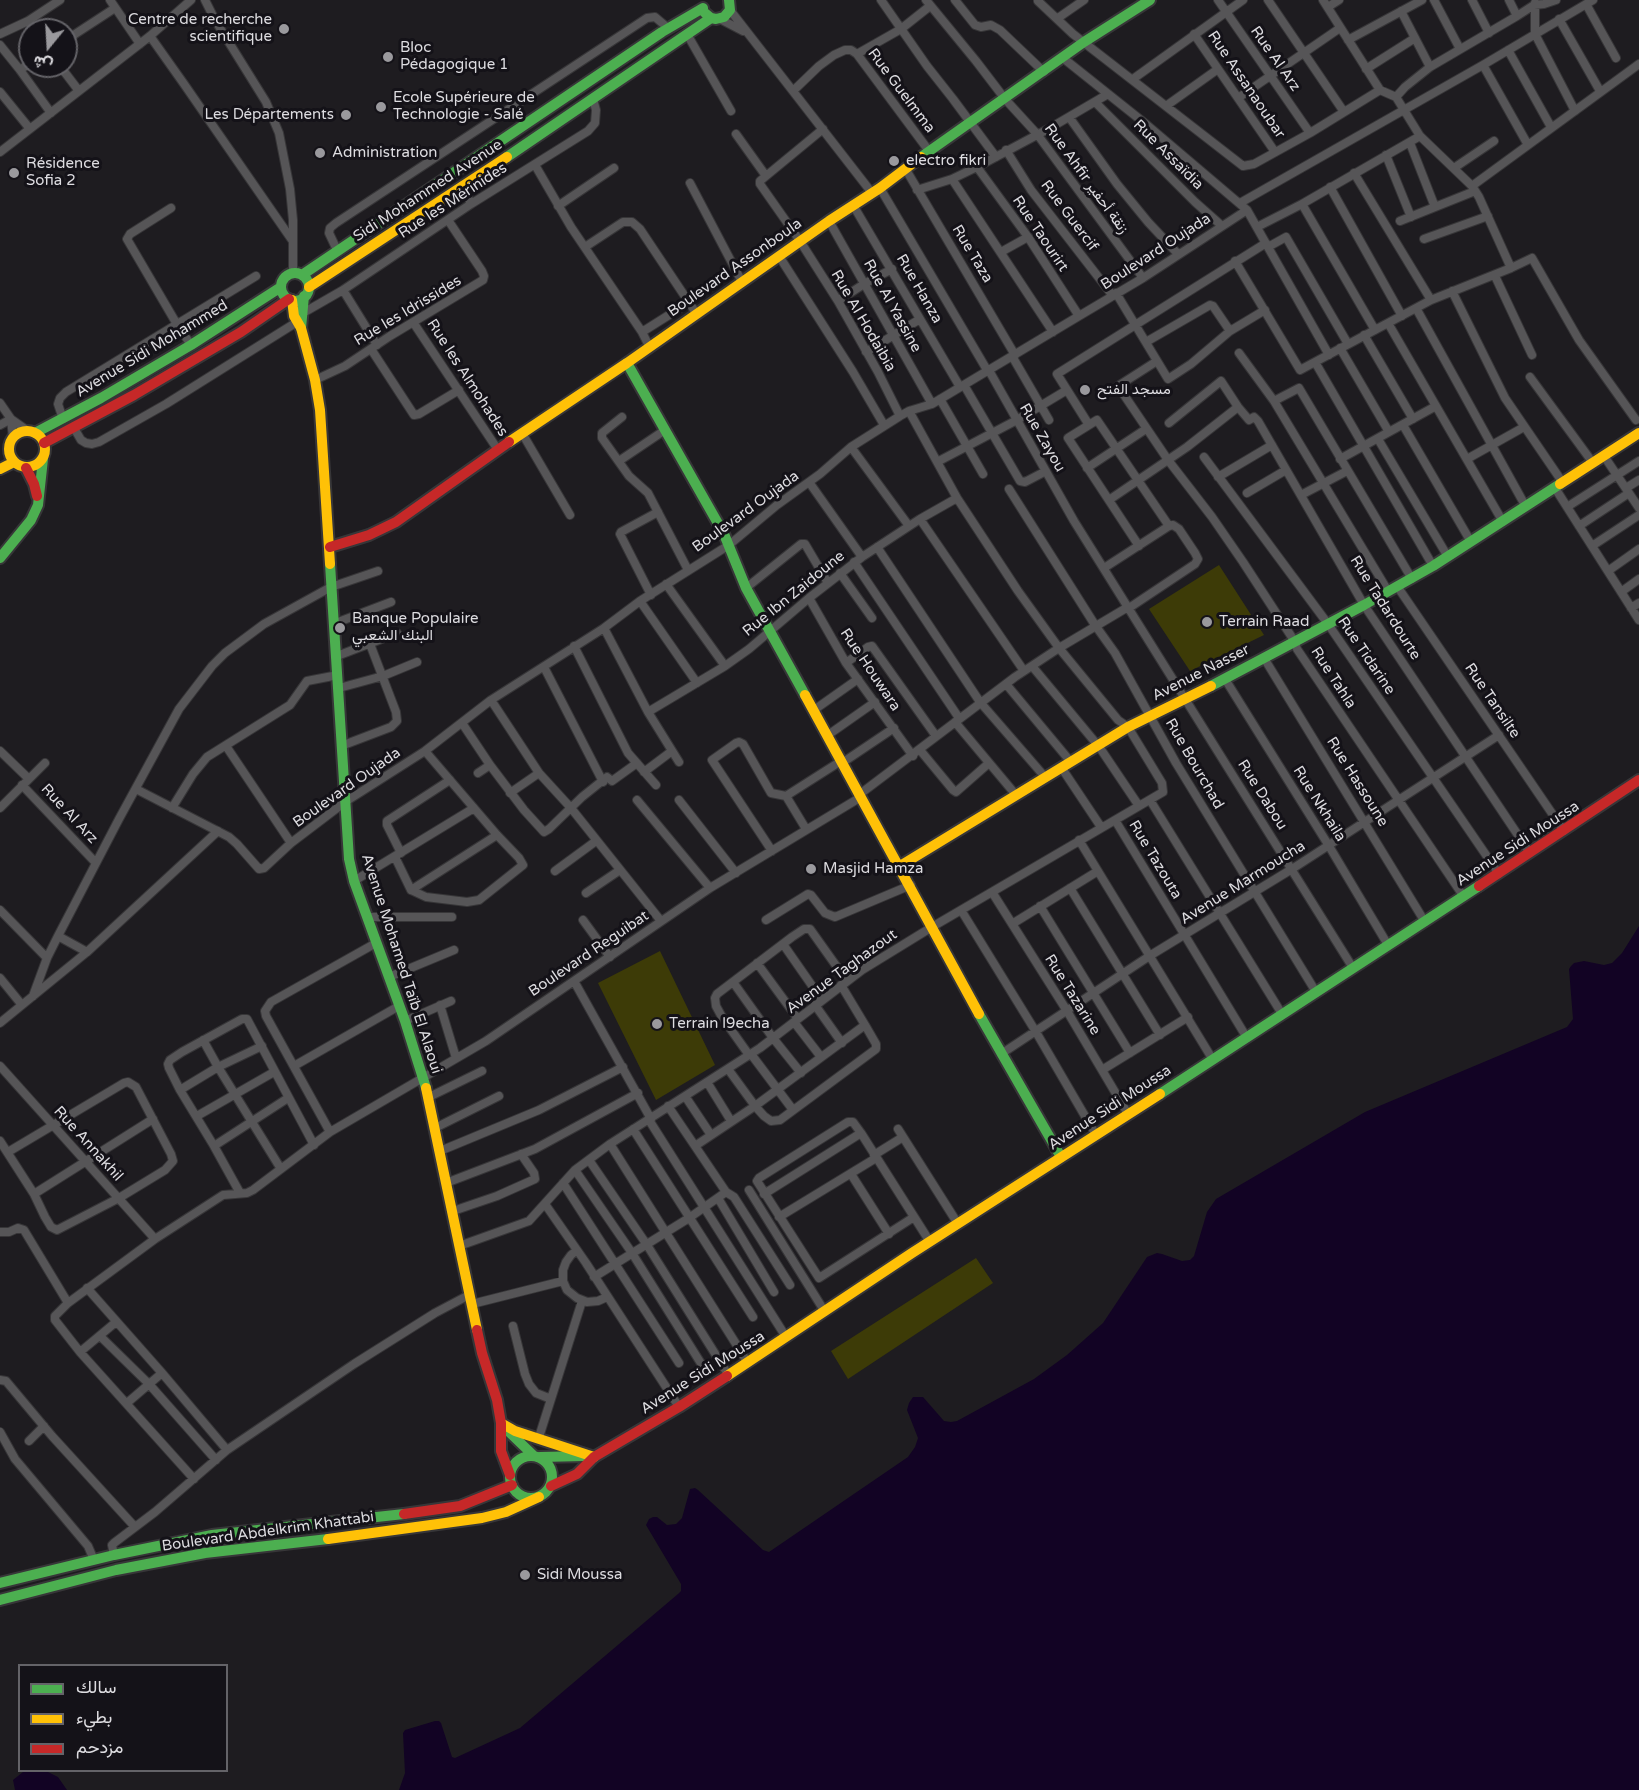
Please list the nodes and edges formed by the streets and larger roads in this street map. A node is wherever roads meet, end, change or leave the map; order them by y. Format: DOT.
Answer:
graph roads {
  1 [pos="60,0"];
  2 [pos="192,0"];
  3 [pos="205,0"];
  4 [pos="881,0"];
  5 [pos="955,0"];
  6 [pos="1084,0"];
  7 [pos="1150,0"];
  8 [pos="1218,0"];
  9 [pos="1243,0"];
  10 [pos="1268,0"];
  11 [pos="1339,0"];
  12 [pos="1422,0"];
  13 [pos="1434,0"];
  14 [pos="1472,0"];
  15 [pos="1509,0"];
  16 [pos="1556,0"];
  17 [pos="1038,1"];
  18 [pos="928,2"];
  19 [pos="1535,2"];
  20 [pos="1589,2"];
  21 [pos="115,3"];
  22 [pos="704,4"];
  23 [pos="733,4"];
  24 [pos="1325,4"];
  25 [pos="1401,11"];
  26 [pos="1226,12"];
  27 [pos="1517,16"];
  28 [pos="33,18"];
  29 [pos="1058,18"];
  30 [pos="716,19"];
  31 [pos="1559,19"];
  32 [pos="18,26"];
  33 [pos="668,28"];
  34 [pos="1340,28"];
  35 [pos="901,29"];
  36 [pos="78,31"];
  37 [pos="1489,33"];
  38 [pos="0,34"];
  39 [pos="687,34"];
  40 [pos="747,34"];
  41 [pos="1194,34"];
  42 [pos="1534,34"];
  43 [pos="150,36"];
  44 [pos="1415,38"];
  45 [pos="1348,40"];
  46 [pos="1084,42"];
  47 [pos="140,44"];
  48 [pos="0,45"];
  49 [pos="638,48"];
  50 [pos="1460,50"];
  51 [pos="1508,50"];
  52 [pos="857,54"];
  53 [pos="1304,54"];
  54 [pos="1063,58"];
  55 [pos="1616,58"];
  56 [pos="648,61"];
  57 [pos="1639,64"];
  58 [pos="1483,65"];
  59 [pos="1430,67"];
  60 [pos="18,68"];
  61 [pos="1218,69"];
  62 [pos="1366,69"];
  63 [pos="607,70"];
  64 [pos="1044,72"];
  65 [pos="1627,72"];
  66 [pos="1639,72"];
  67 [pos="1270,76"];
  68 [pos="26,78"];
  69 [pos="70,78"];
  70 [pos="1132,79"];
  71 [pos="616,83"];
  72 [pos="1380,90"];
  73 [pos="80,91"];
  74 [pos="793,91"];
  75 [pos="1600,92"];
  76 [pos="0,93"];
  77 [pos="1108,94"];
  78 [pos="1396,97"];
  79 [pos="1238,98"];
  80 [pos="593,99"];
  81 [pos="1005,99"];
  82 [pos="1095,102"];
  83 [pos="1166,106"];
  84 [pos="1404,110"];
  85 [pos="731,111"];
  86 [pos="1575,111"];
  87 [pos="1344,112"];
  88 [pos="51,113"];
  89 [pos="1069,117"];
  90 [pos="971,122"];
  91 [pos="1551,128"];
  92 [pos="30,129"];
  93 [pos="823,129"];
  94 [pos="736,134"];
  95 [pos="1310,134"];
  96 [pos="1037,135"];
  97 [pos="1420,136"];
  98 [pos="1494,141"];
  99 [pos="1410,143"];
  100 [pos="1528,145"];
  101 [pos="1006,150"];
  102 [pos="929,151"];
  103 [pos="0,152"];
  104 [pos="1275,152"];
  105 [pos="1386,155"];
  106 [pos="996,157"];
  107 [pos="535,165"];
  108 [pos="976,167"];
  109 [pos="614,168"];
  110 [pos="905,168"];
  111 [pos="1454,168"];
  112 [pos="1354,173"];
  113 [pos="766,176"];
  114 [pos="952,179"];
  115 [pos="690,183"];
  116 [pos="462,185"];
  117 [pos="1330,187"];
  118 [pos="1473,189"];
  119 [pos="917,190"];
  120 [pos="876,191"];
  121 [pos="1240,203"];
  122 [pos="471,204"];
  123 [pos="1302,204"];
  124 [pos="853,205"];
  125 [pos="558,206"];
  126 [pos="1435,207"];
  127 [pos="171,208"];
  128 [pos="1247,210"];
  129 [pos="1488,216"];
  130 [pos="1411,217"];
  131 [pos="448,220"];
  132 [pos="829,221"];
  133 [pos="1400,221"];
  134 [pos="1222,226"];
  135 [pos="1257,227"];
  136 [pos="1028,237"];
  137 [pos="1424,239"];
  138 [pos="292,240"];
  139 [pos="800,241"];
  140 [pos="1267,245"];
  141 [pos="585,247"];
  142 [pos="337,250"];
  143 [pos="1001,252"];
  144 [pos="1178,254"];
  145 [pos="779,256"];
  146 [pos="1235,261"];
  147 [pos="1511,268"];
  148 [pos="892,269"];
  149 [pos="297,274"];
  150 [pos="256,276"];
  151 [pos="1495,276"];
  152 [pos="1143,278"];
  153 [pos="742,282"];
  154 [pos="864,284"];
  155 [pos="281,287"];
  156 [pos="344,290"];
  157 [pos="306,291"];
  158 [pos="1452,291"];
  159 [pos="1114,294"];
  160 [pos="291,300"];
  161 [pos="1431,300"];
  162 [pos="838,301"];
  163 [pos="688,303"];
  164 [pos="1416,309"];
  165 [pos="1265,310"];
  166 [pos="696,313"];
  167 [pos="1079,316"];
  168 [pos="1402,316"];
  169 [pos="920,319"];
  170 [pos="300,321"];
  171 [pos="413,322"];
  172 [pos="1388,323"];
  173 [pos="177,325"];
  174 [pos="1135,325"];
  175 [pos="1375,330"];
  176 [pos="1230,331"];
  177 [pos="642,332"];
  178 [pos="1053,332"];
  179 [pos="892,335"];
  180 [pos="1364,335"];
  181 [pos="1146,342"];
  182 [pos="1348,344"];
  183 [pos="191,345"];
  184 [pos="649,346"];
  185 [pos="374,347"];
  186 [pos="1340,348"];
  187 [pos="866,352"];
  188 [pos="1239,353"];
  189 [pos="1329,354"];
  190 [pos="1532,355"];
  191 [pos="1013,356"];
  192 [pos="1157,361"];
  193 [pos="1315,362"];
  194 [pos="627,363"];
  195 [pos="987,370"];
  196 [pos="1530,377"];
  197 [pos="315,380"];
  198 [pos="962,386"];
  199 [pos="459,390"];
  200 [pos="1067,390"];
  201 [pos="1274,401"];
  202 [pos="936,402"];
  203 [pos="0,403"];
  204 [pos="1041,406"];
  205 [pos="1436,406"];
  206 [pos="1238,407"];
  207 [pos="909,411"];
  208 [pos="900,416"];
  209 [pos="622,417"];
  210 [pos="11,419"];
  211 [pos="63,419"];
  212 [pos="1413,419"];
  213 [pos="1017,420"];
  214 [pos="1049,420"];
  215 [pos="1169,423"];
  216 [pos="0,425"];
  217 [pos="884,425"];
  218 [pos="1089,425"];
  219 [pos="1403,425"];
  220 [pos="1638,425"];
  221 [pos="1524,427"];
  222 [pos="74,428"];
  223 [pos="1146,429"];
  224 [pos="665,430"];
  225 [pos="32,432"];
  226 [pos="1389,432"];
  227 [pos="522,433"];
  228 [pos="992,433"];
  229 [pos="1377,439"];
  230 [pos="44,443"];
  231 [pos="1272,445"];
  232 [pos="1492,445"];
  233 [pos="7,446"];
  234 [pos="851,447"];
  235 [pos="967,447"];
  236 [pos="1364,447"];
  237 [pos="498,450"];
  238 [pos="1117,450"];
  239 [pos="1604,456"];
  240 [pos="1204,458"];
  241 [pos="43,459"];
  242 [pos="1340,459"];
  243 [pos="1467,459"];
  244 [pos="1168,460"];
  245 [pos="619,461"];
  246 [pos="1639,461"];
  247 [pos="14,462"];
  248 [pos="937,462"];
  249 [pos="1593,463"];
  250 [pos="26,468"];
  251 [pos="1087,468"];
  252 [pos="0,469"];
  253 [pos="1287,470"];
  254 [pos="1046,471"];
  255 [pos="1347,471"];
  256 [pos="983,474"];
  257 [pos="1617,475"];
  258 [pos="1218,477"];
  259 [pos="1639,480"];
  260 [pos="1138,481"];
  261 [pos="809,482"];
  262 [pos="1324,484"];
  263 [pos="1559,485"];
  264 [pos="1009,489"];
  265 [pos="1628,490"];
  266 [pos="1247,493"];
  267 [pos="1301,495"];
  268 [pos="957,498"];
  269 [pos="1109,500"];
  270 [pos="38,505"];
  271 [pos="1526,507"];
  272 [pos="1567,507"];
  273 [pos="1639,508"];
  274 [pos="658,512"];
  275 [pos="570,515"];
  276 [pos="1639,515"];
  277 [pos="920,519"];
  278 [pos="1503,522"];
  279 [pos="909,526"];
  280 [pos="1169,526"];
  281 [pos="1579,526"];
  282 [pos="1471,542"];
  283 [pos="729,545"];
  284 [pos="877,546"];
  285 [pos="1139,546"];
  286 [pos="1592,546"];
  287 [pos="330,547"];
  288 [pos="1639,549"];
  289 [pos="862,557"];
  290 [pos="1448,557"];
  291 [pos="0,558"];
  292 [pos="854,562"];
  293 [pos="1434,566"];
  294 [pos="1104,568"];
  295 [pos="688,570"];
  296 [pos="378,571"];
  297 [pos="1608,571"];
  298 [pos="840,573"];
  299 [pos="1412,579"];
  300 [pos="1639,579"];
  301 [pos="828,583"];
  302 [pos="666,584"];
  303 [pos="331,587"];
  304 [pos="746,588"];
  305 [pos="1393,589"];
  306 [pos="1621,592"];
  307 [pos="651,595"];
  308 [pos="808,598"];
  309 [pos="640,601"];
  310 [pos="391,602"];
  311 [pos="1639,603"];
  312 [pos="1364,605"];
  313 [pos="1129,608"];
  314 [pos="1631,608"];
  315 [pos="872,618"];
  316 [pos="1639,620"];
  317 [pos="333,624"];
  318 [pos="1328,624"];
  319 [pos="1095,625"];
  320 [pos="604,627"];
  321 [pos="770,631"];
  322 [pos="397,633"];
  323 [pos="1295,642"];
  324 [pos="370,644"];
  325 [pos="574,646"];
  326 [pos="1059,648"];
  327 [pos="337,657"];
  328 [pos="1264,658"];
  329 [pos="417,662"];
  330 [pos="846,663"];
  331 [pos="725,666"];
  332 [pos="1032,666"];
  333 [pos="544,667"];
  334 [pos="1024,672"];
  335 [pos="338,675"];
  336 [pos="383,676"];
  337 [pos="858,679"];
  338 [pos="1225,679"];
  339 [pos="697,683"];
  340 [pos="1006,684"];
  341 [pos="339,688"];
  342 [pos="1185,699"];
  343 [pos="491,700"];
  344 [pos="875,702"];
  345 [pos="980,702"];
  346 [pos="814,710"];
  347 [pos="648,712"];
  348 [pos="1150,716"];
  349 [pos="957,720"];
  350 [pos="462,723"];
  351 [pos="1128,727"];
  352 [pos="894,728"];
  353 [pos="828,735"];
  354 [pos="1499,735"];
  355 [pos="936,736"];
  356 [pos="1097,745"];
  357 [pos="341,746"];
  358 [pos="226,747"];
  359 [pos="920,750"];
  360 [pos="0,751"];
  361 [pos="425,751"];
  362 [pos="672,752"];
  363 [pos="913,756"];
  364 [pos="1466,756"];
  365 [pos="679,762"];
  366 [pos="842,762"];
  367 [pos="989,762"];
  368 [pos="45,763"];
  369 [pos="637,764"];
  370 [pos="1065,764"];
  371 [pos="490,765"];
  372 [pos="644,772"];
  373 [pos="477,773"];
  374 [pos="539,773"];
  375 [pos="1045,777"];
  376 [pos="1433,778"];
  377 [pos="450,780"];
  378 [pos="1639,780"];
  379 [pos="26,782"];
  380 [pos="603,782"];
  381 [pos="656,785"];
  382 [pos="136,789"];
  383 [pos="510,793"];
  384 [pos="1016,795"];
  385 [pos="786,796"];
  386 [pos="861,796"];
  387 [pos="637,800"];
  388 [pos="679,800"];
  389 [pos="1150,800"];
  390 [pos="1399,800"];
  391 [pos="345,802"];
  392 [pos="1139,806"];
  393 [pos="474,807"];
  394 [pos="0,808"];
  395 [pos="172,808"];
  396 [pos="571,808"];
  397 [pos="1115,820"];
  398 [pos="1365,821"];
  399 [pos="1101,827"];
  400 [pos="806,829"];
  401 [pos="218,831"];
  402 [pos="1564,831"];
  403 [pos="497,835"];
  404 [pos="1079,840"];
  405 [pos="596,841"];
  406 [pos="291,843"];
  407 [pos="1329,846"];
  408 [pos="772,851"];
  409 [pos="1530,854"];
  410 [pos="398,855"];
  411 [pos="96,863"];
  412 [pos="900,866"];
  413 [pos="1292,869"];
  414 [pos="555,870"];
  415 [pos="620,870"];
  416 [pos="1098,871"];
  417 [pos="736,873"];
  418 [pos="1499,874"];
  419 [pos="354,881"];
  420 [pos="911,885"];
  421 [pos="710,888"];
  422 [pos="1070,888"];
  423 [pos="411,890"];
  424 [pos="992,892"];
  425 [pos="586,893"];
  426 [pos="1255,893"];
  427 [pos="1464,897"];
  428 [pos="1040,906"];
  429 [pos="0,910"];
  430 [pos="961,910"];
  431 [pos="1220,915"];
  432 [pos="368,917"];
  433 [pos="452,917"];
  434 [pos="583,920"];
  435 [pos="766,920"];
  436 [pos="661,921"];
  437 [pos="1425,921"];
  438 [pos="1012,924"];
  439 [pos="932,927"];
  440 [pos="1185,935"];
  441 [pos="58,936"];
  442 [pos="376,943"];
  443 [pos="783,944"];
  444 [pos="1388,945"];
  445 [pos="454,950"];
  446 [pos="87,952"];
  447 [pos="1151,955"];
  448 [pos="610,957"];
  449 [pos="47,958"];
  450 [pos="757,963"];
  451 [pos="1353,968"];
  452 [pos="1123,974"];
  453 [pos="389,977"];
  454 [pos="0,978"];
  455 [pos="574,981"];
  456 [pos="733,982"];
  457 [pos="844,983"];
  458 [pos="1094,992"];
  459 [pos="1316,992"];
  460 [pos="33,996"];
  461 [pos="451,1001"];
  462 [pos="819,1002"];
  463 [pos="22,1005"];
  464 [pos="440,1005"];
  465 [pos="399,1006"];
  466 [pos="1067,1011"];
  467 [pos="1282,1014"];
  468 [pos="1188,1017"];
  469 [pos="405,1021"];
  470 [pos="796,1021"];
  471 [pos="0,1023"];
  472 [pos="865,1025"];
  473 [pos="1036,1032"];
  474 [pos="1160,1035"];
  475 [pos="773,1038"];
  476 [pos="1247,1038"];
  477 [pos="203,1040"];
  478 [pos="842,1043"];
  479 [pos="262,1046"];
  480 [pos="1130,1053"];
  481 [pos="750,1054"];
  482 [pos="1001,1054"];
  483 [pos="822,1057"];
  484 [pos="456,1058"];
  485 [pos="1213,1060"];
  486 [pos="0,1066"];
  487 [pos="294,1066"];
  488 [pos="218,1067"];
  489 [pos="623,1067"];
  490 [pos="728,1069"];
  491 [pos="1102,1070"];
  492 [pos="482,1071"];
  493 [pos="274,1072"];
  494 [pos="801,1072"];
  495 [pos="423,1078"];
  496 [pos="707,1082"];
  497 [pos="777,1088"];
  498 [pos="180,1090"];
  499 [pos="638,1093"];
  500 [pos="236,1095"];
  501 [pos="499,1096"];
  502 [pos="685,1096"];
  503 [pos="429,1097"];
  504 [pos="288,1098"];
  505 [pos="668,1106"];
  506 [pos="755,1106"];
  507 [pos="794,1110"];
  508 [pos="1128,1114"];
  509 [pos="197,1116"];
  510 [pos="153,1119"];
  511 [pos="650,1119"];
  512 [pos="731,1120"];
  513 [pos="253,1122"];
  514 [pos="53,1125"];
  515 [pos="435,1128"];
  516 [pos="633,1129"];
  517 [pos="898,1129"];
  518 [pos="330,1132"];
  519 [pos="861,1133"];
  520 [pos="711,1135"];
  521 [pos="1096,1135"];
  522 [pos="903,1137"];
  523 [pos="0,1141"];
  524 [pos="610,1144"];
  525 [pos="314,1145"];
  526 [pos="214,1146"];
  527 [pos="695,1146"];
  528 [pos="440,1151"];
  529 [pos="8,1152"];
  530 [pos="521,1154"];
  531 [pos="875,1156"];
  532 [pos="1061,1157"];
  533 [pos="590,1160"];
  534 [pos="86,1162"];
  535 [pos="281,1169"];
  536 [pos="575,1170"];
  537 [pos="851,1174"];
  538 [pos="446,1182"];
  539 [pos="563,1183"];
  540 [pos="749,1190"];
  541 [pos="726,1192"];
  542 [pos="34,1194"];
  543 [pos="240,1194"];
  544 [pos="764,1194"];
  545 [pos="119,1198"];
  546 [pos="718,1198"];
  547 [pos="545,1204"];
  548 [pos="704,1208"];
  549 [pos="453,1211"];
  550 [pos="779,1217"];
  551 [pos="914,1217"];
  552 [pos="689,1218"];
  553 [pos="958,1224"];
  554 [pos="0,1232"];
  555 [pos="666,1233"];
  556 [pos="889,1234"];
  557 [pos="155,1239"];
  558 [pos="930,1242"];
  559 [pos="647,1245"];
  560 [pos="459,1246"];
  561 [pos="577,1250"];
  562 [pos="632,1253"];
  563 [pos="616,1263"];
  564 [pos="594,1277"];
  565 [pos="563,1281"];
  566 [pos="790,1285"];
  567 [pos="87,1288"];
  568 [pos="774,1292"];
  569 [pos="607,1297"];
  570 [pos="470,1299"];
  571 [pos="582,1301"];
  572 [pos="68,1303"];
  573 [pos="825,1312"];
  574 [pos="753,1317"];
  575 [pos="116,1322"];
  576 [pos="513,1326"];
  577 [pos="100,1336"];
  578 [pos="786,1337"];
  579 [pos="80,1352"];
  580 [pos="679,1363"];
  581 [pos="748,1363"];
  582 [pos="702,1365"];
  583 [pos="162,1373"];
  584 [pos="729,1376"];
  585 [pos="0,1380"];
  586 [pos="149,1384"];
  587 [pos="551,1399"];
  588 [pos="127,1403"];
  589 [pos="679,1407"];
  590 [pos="501,1423"];
  591 [pos="44,1426"];
  592 [pos="0,1432"];
  593 [pos="539,1437"];
  594 [pos="29,1441"];
  595 [pos="227,1450"];
  596 [pos="537,1456"];
  597 [pos="594,1456"];
  598 [pos="216,1460"];
  599 [pos="194,1479"];
  600 [pos="511,1480"];
  601 [pos="551,1486"];
  602 [pos="539,1497"];
  603 [pos="403,1514"];
  604 [pos="135,1527"];
  605 [pos="405,1529"];
  606 [pos="114,1555"];
  607 [pos="94,1560"];
  608 [pos="0,1583"];
  609 [pos="0,1600"];
  1 -- 28 [label="street"];
  2 -- 43 [label="street"];
  3 -- 138 [label="street"];
  4 -- 35 [label="street"];
  5 -- 64 [label="street"];
  6 -- 29 [label="street"];
  7 -- 46 [label="street, Boulevard Assonboula"];
  8 -- 26 [label="street, Rue Al Arz"];
  9 -- 26 [label="street"];
  10 -- 53 [label="street"];
  11 -- 24 [label="street"];
  12 -- 25 [label="street"];
  13 -- 50 [label="street"];
  14 -- 37 [label="street"];
  15 -- 27 [label="street"];
  16 -- 19 [label="street"];
  17 -- 29 [label="street"];
  18 -- 35 [label="street"];
  18 -- 81 [label="street, Rue Ahfir زنقة أحفير"];
  19 -- 27 [label="street"];
  19 -- 42 [label="street"];
  20 -- 31 [label="street"];
  20 -- 55 [label="street"];
  21 -- 36 [label="street"];
  21 -- 47 [label="street"];
  22 -- 30 [label="street"];
  22 -- 33 [label="street, Sidi Mohammed Avenue"];
  23 -- 30 [label="street, Sidi Mohammed Avenue"];
  23 -- 40 [label="street, Rue Zayou"];
  24 -- 34 [label="street"];
  25 -- 44 [label="street"];
  25 -- 45 [label="street"];
  26 -- 41 [label="street"];
  26 -- 67 [label="street, Rue Al Arz"];
  27 -- 37 [label="street"];
  29 -- 46 [label="street"];
  30 -- 39 [label="street, Sidi Mohammed Avenue"];
  30 -- 40 [label="street"];
  31 -- 42 [label="street"];
  31 -- 75 [label="street"];
  32 -- 38 [label="street"];
  33 -- 49 [label="street, Sidi Mohammed Avenue"];
  33 -- 142 [label="street"];
  34 -- 45 [label="street"];
  34 -- 53 [label="street"];
  35 -- 52 [label="street"];
  35 -- 90 [label="street"];
  37 -- 50 [label="street"];
  39 -- 56 [label="street, Sidi Mohammed Avenue"];
  39 -- 85 [label="street"];
  40 -- 74 [label="street, Rue Zayou"];
  41 -- 61 [label="street, Rue Assanaoubar"];
  41 -- 70 [label="street"];
  42 -- 51 [label="street"];
  42 -- 86 [label="street"];
  43 -- 47 [label="street"];
  43 -- 138 [label="street"];
  44 -- 59 [label="street"];
  44 -- 62 [label="street"];
  45 -- 62 [label="street"];
  46 -- 54 [label="street, Boulevard Assonboula"];
  46 -- 70 [label="street"];
  47 -- 73 [label="street"];
  48 -- 60 [label="street"];
  49 -- 56 [label="street"];
  49 -- 63 [label="street, Sidi Mohammed Avenue"];
  50 -- 59 [label="street"];
  51 -- 58 [label="street"];
  51 -- 91 [label="street"];
  52 -- 74 [label="street, Rue Guelmma"];
  52 -- 102 [label="street, Rue Guelmma"];
  53 -- 67 [label="street"];
  53 -- 87 [label="street"];
  54 -- 64 [label="street, Boulevard Assonboula"];
  54 -- 77 [label="street"];
  56 -- 71 [label="street, Sidi Mohammed Avenue"];
  57 -- 65 [label="street"];
  58 -- 84 [label="street"];
  58 -- 100 [label="street"];
  59 -- 78 [label="street"];
  61 -- 79 [label="street, Rue Assanaoubar"];
  61 -- 83 [label="street"];
  62 -- 72 [label="street"];
  63 -- 71 [label="street"];
  63 -- 142 [label="street, Sidi Mohammed Avenue"];
  64 -- 81 [label="street, Boulevard Assonboula"];
  65 -- 66 [label="street"];
  65 -- 75 [label="street"];
  67 -- 79 [label="street"];
  67 -- 95 [label="street, Rue Al Arz"];
  68 -- 88 [label="street"];
  69 -- 73 [label="street"];
  70 -- 83 [label="street"];
  71 -- 80 [label="street, Sidi Mohammed Avenue"];
  72 -- 78 [label="street"];
  72 -- 87 [label="street"];
  73 -- 88 [label="street"];
  74 -- 93 [label="street, Rue Zayou"];
  75 -- 86 [label="street"];
  76 -- 92 [label="street"];
  77 -- 82 [label="street"];
  77 -- 121 [label="street"];
  78 -- 84 [label="street"];
  79 -- 104 [label="street, Rue Assanaoubar"];
  80 -- 107 [label="street, Rue les Mérinides"];
  80 -- 116 [label="street, Sidi Mohammed Avenue"];
  81 -- 90 [label="street, Boulevard Assonboula"];
  81 -- 96 [label="street, Rue Ahfir زنقة أحفير"];
  82 -- 89 [label="street"];
  82 -- 134 [label="street, Rue Assaïdia"];
  83 -- 104 [label="street"];
  84 -- 97 [label="street"];
  84 -- 121 [label="street"];
  86 -- 91 [label="street"];
  87 -- 95 [label="street"];
  88 -- 92 [label="street"];
  89 -- 96 [label="street"];
  89 -- 144 [label="street"];
  90 -- 102 [label="street, Boulevard Assonboula"];
  90 -- 106 [label="street"];
  91 -- 100 [label="street"];
  92 -- 103 [label="street"];
  93 -- 113 [label="street"];
  93 -- 120 [label="street, Rue Zayou"];
  94 -- 113 [label="street"];
  95 -- 104 [label="street"];
  96 -- 101 [label="street"];
  96 -- 152 [label="street, Rue Ahfir زنقة أحفير"];
  97 -- 99 [label="street"];
  97 -- 111 [label="street"];
  98 -- 111 [label="street"];
  99 -- 105 [label="street"];
  99 -- 126 [label="street"];
  100 -- 118 [label="street"];
  101 -- 106 [label="street"];
  101 -- 159 [label="street, Rue Guercif"];
  102 -- 110 [label="street, Boulevard Assonboula"];
  105 -- 112 [label="street"];
  105 -- 130 [label="street"];
  106 -- 108 [label="street"];
  107 -- 122 [label="street, Rue les Mérinides"];
  107 -- 125 [label="street"];
  108 -- 114 [label="street"];
  108 -- 136 [label="street, Rue Taourirt"];
  109 -- 125 [label="street"];
  110 -- 119 [label="street, Rue Taza"];
  110 -- 120 [label="street, Boulevard Assonboula"];
  111 -- 118 [label="street"];
  112 -- 117 [label="street"];
  112 -- 161 [label="street"];
  113 -- 139 [label="street, Rue Al Hodaibia"];
  114 -- 119 [label="street"];
  114 -- 143 [label="street"];
  115 -- 153 [label="street"];
  116 -- 122 [label="street"];
  116 -- 157 [label="street, Sidi Mohammed Avenue"];
  117 -- 123 [label="street"];
  117 -- 168 [label="street"];
  118 -- 126 [label="street"];
  118 -- 129 [label="street"];
  119 -- 191 [label="street, Rue Taza"];
  120 -- 124 [label="street, Boulevard Assonboula"];
  120 -- 195 [label="street, Rue Zayou"];
  121 -- 128 [label="street"];
  122 -- 131 [label="street, Rue les Mérinides"];
  123 -- 135 [label="street"];
  123 -- 175 [label="street"];
  124 -- 132 [label="street, Boulevard Assonboula"];
  124 -- 148 [label="street, Rue Hanza"];
  125 -- 141 [label="street"];
  126 -- 130 [label="street"];
  127 -- 173 [label="street"];
  128 -- 134 [label="street, Boulevard Oujada"];
  128 -- 135 [label="street"];
  129 -- 137 [label="street"];
  129 -- 147 [label="street"];
  130 -- 133 [label="street"];
  131 -- 156 [label="street, Rue les Mérinides"];
  131 -- 171 [label="street, Rue les Idrissides"];
  132 -- 139 [label="street, Boulevard Assonboula"];
  132 -- 154 [label="street, Rue Al Yassine"];
  134 -- 144 [label="street, Boulevard Oujada"];
  135 -- 140 [label="street"];
  136 -- 143 [label="street"];
  136 -- 167 [label="street, Rue Taourirt"];
  138 -- 149 [label="street"];
  139 -- 145 [label="street, Boulevard Assonboula"];
  139 -- 162 [label="street, Rue Al Hodaibia"];
  140 -- 146 [label="street"];
  140 -- 182 [label="street"];
  140 -- 189 [label="street"];
  141 -- 163 [label="street"];
  141 -- 177 [label="street"];
  142 -- 149 [label="street, Sidi Mohammed Avenue"];
  143 -- 178 [label="street"];
  144 -- 152 [label="street, Boulevard Oujada"];
  145 -- 153 [label="street, Boulevard Assonboula"];
  145 -- 217 [label="street"];
  146 -- 165 [label="street"];
  146 -- 174 [label="street"];
  147 -- 151 [label="street"];
  147 -- 220 [label="street"];
  148 -- 154 [label="street"];
  148 -- 169 [label="street, Rue Hanza"];
  149 -- 155 [label="street"];
  149 -- 157 [label="street"];
  150 -- 173 [label="street"];
  151 -- 158 [label="street"];
  151 -- 190 [label="street"];
  152 -- 159 [label="street, Boulevard Oujada"];
  153 -- 166 [label="street, Boulevard Assonboula"];
  154 -- 162 [label="street"];
  154 -- 179 [label="street, Rue Al Yassine"];
  155 -- 160 [label="street"];
  155 -- 183 [label="street, Avenue Sidi Mohammed"];
  156 -- 170 [label="street, Rue les Mérinides"];
  156 -- 185 [label="street"];
  157 -- 160 [label="street"];
  157 -- 170 [label="street, Avenue Mohamed Taïb El Alaoui"];
  158 -- 161 [label="street"];
  158 -- 221 [label="street"];
  159 -- 167 [label="street, Boulevard Oujada"];
  159 -- 174 [label="street, Rue Guercif"];
  160 -- 170 [label="street, Avenue Mohamed Taïb El Alaoui"];
  160 -- 222 [label="street, Avenue Sidi Mohammed"];
  161 -- 164 [label="street"];
  162 -- 187 [label="street, Rue Al Hodaibia"];
  163 -- 166 [label="street"];
  163 -- 177 [label="street"];
  164 -- 168 [label="street"];
  164 -- 232 [label="street"];
  165 -- 176 [label="street"];
  165 -- 193 [label="street"];
  166 -- 184 [label="street, Boulevard Assonboula"];
  167 -- 178 [label="street, Boulevard Oujada"];
  168 -- 172 [label="street"];
  169 -- 179 [label="street"];
  169 -- 198 [label="street, Rue Hanza"];
  170 -- 197 [label="street, Avenue Mohamed Taïb El Alaoui"];
  170 -- 222 [label="street, Rue les Mérinides"];
  171 -- 185 [label="street, Rue les Idrissides"];
  171 -- 199 [label="street, Rue les Almohades"];
  172 -- 175 [label="street"];
  172 -- 205 [label="street"];
  173 -- 183 [label="street"];
  173 -- 211 [label="street"];
  174 -- 181 [label="street, Rue Guercif"];
  174 -- 200 [label="street"];
  175 -- 180 [label="street"];
  176 -- 181 [label="street"];
  176 -- 192 [label="street, Rue Guercif"];
  177 -- 184 [label="street"];
  178 -- 191 [label="street, Boulevard Oujada"];
  179 -- 187 [label="street"];
  179 -- 202 [label="street, Rue Al Yassine"];
  180 -- 182 [label="street"];
  180 -- 212 [label="street"];
  181 -- 192 [label="street, Rue Guercif"];
  182 -- 186 [label="street"];
  183 -- 211 [label="street, Avenue Sidi Mohammed"];
  184 -- 194 [label="street, Boulevard Assonboula"];
  185 -- 197 [label="street, Rue les Idrissides"];
  185 -- 199 [label="street"];
  186 -- 189 [label="street"];
  186 -- 226 [label="street"];
  187 -- 208 [label="street, Rue Al Hodaibia"];
  188 -- 201 [label="street, Rue Tansilte"];
  189 -- 193 [label="street"];
  191 -- 195 [label="street, Boulevard Oujada"];
  191 -- 204 [label="street, Rue Taza"];
  192 -- 223 [label="street, Rue Tahla"];
  193 -- 236 [label="street"];
  194 -- 224 [label="street"];
  194 -- 227 [label="street, Boulevard Assonboula"];
  195 -- 198 [label="street, Boulevard Oujada"];
  195 -- 213 [label="street, Rue Zayou"];
  196 -- 249 [label="street"];
  197 -- 287 [label="street, Avenue Mohamed Taïb El Alaoui"];
  198 -- 202 [label="street, Boulevard Oujada"];
  198 -- 228 [label="street, Rue Hanza"];
  199 -- 237 [label="street, Rue les Almohades"];
  200 -- 204 [label="street"];
  200 -- 218 [label="street"];
  201 -- 242 [label="street"];
  201 -- 262 [label="street, Rue Tansilte"];
  202 -- 207 [label="street, Boulevard Oujada"];
  202 -- 235 [label="street, Rue Al Yassine"];
  203 -- 210 [label="street"];
  204 -- 213 [label="street"];
  204 -- 214 [label="street, Rue Taza"];
  205 -- 212 [label="street"];
  205 -- 243 [label="street"];
  206 -- 215 [label="street, Rue Tadardourte"];
  206 -- 231 [label="street, Rue Tadardourte"];
  206 -- 244 [label="street"];
  207 -- 208 [label="street, Boulevard Oujada"];
  207 -- 248 [label="street"];
  208 -- 217 [label="street, Boulevard Oujada"];
  209 -- 245 [label="street"];
  210 -- 216 [label="street"];
  210 -- 225 [label="street"];
  210 -- 233 [label="street"];
  211 -- 225 [label="street, Avenue Sidi Mohammed"];
  212 -- 219 [label="street"];
  213 -- 228 [label="street"];
  213 -- 254 [label="street, Rue Zayou"];
  217 -- 234 [label="street, Boulevard Oujada"];
  218 -- 238 [label="street"];
  218 -- 251 [label="street"];
  219 -- 226 [label="street"];
  219 -- 282 [label="street"];
  220 -- 239 [label="street, Avenue Nasser"];
  221 -- 232 [label="street"];
  221 -- 263 [label="street"];
  222 -- 230 [label="street, Avenue Sidi Mohammed"];
  223 -- 238 [label="street"];
  223 -- 244 [label="street, Rue Tahla"];
  224 -- 245 [label="street"];
  224 -- 283 [label="street"];
  225 -- 230 [label="street"];
  225 -- 233 [label="street"];
  226 -- 229 [label="street"];
  227 -- 237 [label="street, Boulevard Assonboula"];
  227 -- 275 [label="street"];
  228 -- 235 [label="street"];
  228 -- 254 [label="street, Rue Hanza"];
  229 -- 236 [label="street"];
  229 -- 290 [label="street"];
  230 -- 241 [label="street"];
  231 -- 253 [label="street, Rue Tadardourte"];
  231 -- 258 [label="street"];
  232 -- 243 [label="street"];
  232 -- 271 [label="street"];
  233 -- 247 [label="street"];
  234 -- 261 [label="street, Boulevard Oujada"];
  234 -- 279 [label="street"];
  235 -- 248 [label="street"];
  235 -- 256 [label="street, Rue Al Yassine"];
  236 -- 242 [label="street"];
  236 -- 293 [label="street"];
  237 -- 287 [label="street, Boulevard Assonboula"];
  238 -- 251 [label="street"];
  238 -- 260 [label="street"];
  239 -- 249 [label="street, Avenue Nasser"];
  239 -- 257 [label="street"];
  240 -- 258 [label="street, Rue Tidarine"];
  241 -- 250 [label="street"];
  241 -- 270 [label="street"];
  242 -- 255 [label="street"];
  243 -- 278 [label="street"];
  244 -- 260 [label="street"];
  244 -- 323 [label="street, Rue Tahla"];
  245 -- 274 [label="street"];
  246 -- 257 [label="street"];
  247 -- 250 [label="street"];
  247 -- 252 [label="street"];
  248 -- 268 [label="street"];
  249 -- 263 [label="street, Avenue Nasser"];
  250 -- 270 [label="street"];
  251 -- 269 [label="street"];
  253 -- 266 [label="street"];
  253 -- 267 [label="street, Rue Tadardourte"];
  254 -- 294 [label="street, Rue Zayou"];
  255 -- 262 [label="street"];
  255 -- 299 [label="street"];
  257 -- 265 [label="street"];
  257 -- 272 [label="street"];
  258 -- 318 [label="street, Rue Tidarine"];
  259 -- 265 [label="street"];
  260 -- 269 [label="street"];
  260 -- 280 [label="street"];
  261 -- 283 [label="street, Boulevard Oujada"];
  261 -- 289 [label="street"];
  262 -- 267 [label="street"];
  262 -- 305 [label="street, Rue Tansilte"];
  263 -- 271 [label="street, Avenue Nasser"];
  263 -- 272 [label="street"];
  264 -- 319 [label="street, Rue Bourchad"];
  265 -- 273 [label="street"];
  265 -- 281 [label="street"];
  267 -- 312 [label="street, Rue Tadardourte"];
  268 -- 277 [label="street, Rue Ibn Zaidoune"];
  268 -- 326 [label="street"];
  269 -- 285 [label="street"];
  270 -- 291 [label="street"];
  271 -- 278 [label="street, Avenue Nasser"];
  272 -- 281 [label="street"];
  274 -- 295 [label="street"];
  274 -- 307 [label="street"];
  276 -- 286 [label="street"];
  277 -- 279 [label="street, Rue Ibn Zaidoune"];
  277 -- 334 [label="street"];
  278 -- 282 [label="street, Avenue Nasser"];
  279 -- 284 [label="street, Rue Ibn Zaidoune"];
  280 -- 285 [label="street"];
  280 -- 313 [label="street, Boulevard Reguibat"];
  281 -- 286 [label="street"];
  282 -- 290 [label="street, Avenue Nasser"];
  283 -- 295 [label="street, Boulevard Oujada"];
  283 -- 304 [label="street"];
  284 -- 289 [label="street, Rue Ibn Zaidoune"];
  284 -- 345 [label="street"];
  285 -- 294 [label="street"];
  286 -- 297 [label="street"];
  287 -- 303 [label="street, Avenue Mohamed Taïb El Alaoui"];
  288 -- 297 [label="street"];
  289 -- 292 [label="street, Rue Ibn Zaidoune"];
  290 -- 293 [label="street, Avenue Nasser"];
  292 -- 298 [label="street, Rue Ibn Zaidoune"];
  292 -- 349 [label="street"];
  293 -- 299 [label="street, Avenue Nasser"];
  294 -- 313 [label="street, Rue Zayou"];
  295 -- 302 [label="street, Boulevard Oujada"];
  296 -- 303 [label="street"];
  297 -- 306 [label="street"];
  298 -- 301 [label="street, Rue Ibn Zaidoune"];
  298 -- 315 [label="street"];
  299 -- 305 [label="street, Avenue Nasser"];
  300 -- 306 [label="street"];
  301 -- 304 [label="street"];
  301 -- 308 [label="street, Rue Ibn Zaidoune"];
  302 -- 307 [label="street, Boulevard Oujada"];
  302 -- 331 [label="street"];
  303 -- 317 [label="street, Avenue Mohamed Taïb El Alaoui"];
  303 -- 382 [label="street"];
  304 -- 321 [label="street"];
  305 -- 312 [label="street, Avenue Nasser"];
  305 -- 354 [label="street, Rue Tansilte"];
  306 -- 314 [label="street"];
  307 -- 309 [label="street, Boulevard Oujada"];
  308 -- 321 [label="street, Rue Ibn Zaidoune"];
  308 -- 330 [label="street, Rue Houwara"];
  309 -- 320 [label="street, Boulevard Oujada"];
  309 -- 339 [label="street"];
  310 -- 317 [label="street"];
  311 -- 314 [label="street"];
  312 -- 318 [label="street, Avenue Nasser"];
  312 -- 364 [label="street, Rue Tadardourte"];
  313 -- 319 [label="street, Boulevard Reguibat"];
  313 -- 342 [label="street, Rue Zayou"];
  314 -- 316 [label="street"];
  317 -- 327 [label="street, Avenue Mohamed Taïb El Alaoui"];
  318 -- 323 [label="street, Avenue Nasser"];
  318 -- 376 [label="street, Rue Tidarine"];
  319 -- 326 [label="street, Boulevard Reguibat"];
  319 -- 348 [label="street, Rue Bourchad"];
  320 -- 325 [label="street, Boulevard Oujada"];
  320 -- 347 [label="street"];
  321 -- 331 [label="street, Rue Ibn Zaidoune"];
  321 -- 346 [label="street"];
  322 -- 324 [label="street"];
  323 -- 328 [label="street, Avenue Nasser"];
  323 -- 390 [label="street, Rue Tahla"];
  324 -- 327 [label="street"];
  324 -- 336 [label="street"];
  325 -- 333 [label="street, Boulevard Oujada"];
  325 -- 369 [label="street"];
  326 -- 332 [label="street, Boulevard Reguibat"];
  326 -- 351 [label="street"];
  327 -- 335 [label="street, Avenue Mohamed Taïb El Alaoui"];
  328 -- 338 [label="street, Avenue Nasser"];
  328 -- 398 [label="street, Rue Hassoune"];
  329 -- 336 [label="street"];
  330 -- 337 [label="street, Rue Houwara"];
  330 -- 355 [label="street"];
  331 -- 339 [label="street, Rue Ibn Zaidoune"];
  332 -- 334 [label="street, Boulevard Reguibat"];
  332 -- 356 [label="street"];
  333 -- 343 [label="street, Boulevard Oujada"];
  333 -- 380 [label="street"];
  334 -- 340 [label="street, Boulevard Reguibat"];
  335 -- 341 [label="street, Avenue Mohamed Taïb El Alaoui"];
  335 -- 358 [label="street"];
  336 -- 341 [label="street"];
  336 -- 357 [label="street"];
  337 -- 344 [label="street, Rue Houwara"];
  337 -- 346 [label="street"];
  338 -- 342 [label="street, Avenue Nasser"];
  338 -- 407 [label="street, Rue Nkhaila"];
  339 -- 347 [label="street, Rue Ibn Zaidoune"];
  340 -- 345 [label="street, Boulevard Reguibat"];
  340 -- 370 [label="street"];
  341 -- 357 [label="street, Avenue Mohamed Taïb El Alaoui"];
  342 -- 348 [label="street, Avenue Nasser"];
  342 -- 413 [label="street, Rue Dabou"];
  343 -- 350 [label="street, Boulevard Oujada"];
  343 -- 374 [label="street"];
  344 -- 352 [label="street, Rue Houwara"];
  344 -- 353 [label="street"];
  345 -- 349 [label="street, Boulevard Reguibat"];
  345 -- 375 [label="street"];
  346 -- 353 [label="street"];
  347 -- 362 [label="street"];
  348 -- 351 [label="street, Avenue Nasser"];
  348 -- 426 [label="street, Rue Bourchad"];
  349 -- 355 [label="street, Boulevard Reguibat"];
  349 -- 367 [label="street"];
  350 -- 361 [label="street, Boulevard Oujada"];
  350 -- 371 [label="street"];
  351 -- 356 [label="street, Avenue Nasser"];
  351 -- 389 [label="street, Avenue Taghazout"];
  352 -- 363 [label="street, Rue Houwara"];
  352 -- 366 [label="street"];
  353 -- 366 [label="street"];
  354 -- 364 [label="street, Avenue Marmoucha"];
  354 -- 402 [label="street, Rue Tansilte"];
  355 -- 359 [label="street, Boulevard Reguibat"];
  356 -- 370 [label="street, Avenue Nasser"];
  356 -- 392 [label="street"];
  357 -- 391 [label="street, Avenue Mohamed Taïb El Alaoui"];
  358 -- 395 [label="street"];
  358 -- 406 [label="street"];
  359 -- 363 [label="street, Boulevard Reguibat"];
  359 -- 367 [label="street"];
  360 -- 379 [label="street, Rue Al Arz"];
  361 -- 377 [label="street"];
  361 -- 391 [label="street, Boulevard Oujada"];
  362 -- 365 [label="street"];
  362 -- 372 [label="street"];
  363 -- 386 [label="street, Boulevard Reguibat"];
  364 -- 376 [label="street, Avenue Marmoucha"];
  364 -- 409 [label="street, Rue Tadardourte"];
  366 -- 385 [label="street"];
  366 -- 386 [label="street"];
  367 -- 384 [label="street"];
  368 -- 379 [label="street"];
  369 -- 372 [label="street"];
  369 -- 380 [label="street"];
  370 -- 375 [label="street, Avenue Nasser"];
  370 -- 399 [label="street"];
  371 -- 373 [label="street"];
  371 -- 383 [label="street"];
  372 -- 381 [label="street"];
  374 -- 383 [label="street"];
  374 -- 396 [label="street"];
  375 -- 384 [label="street, Avenue Nasser"];
  376 -- 390 [label="street, Avenue Marmoucha"];
  376 -- 418 [label="street, Rue Tidarine"];
  377 -- 393 [label="street"];
  377 -- 410 [label="street"];
  378 -- 402 [label="street, Avenue Sidi Moussa"];
  379 -- 394 [label="street"];
  379 -- 411 [label="street, Rue Al Arz"];
  380 -- 396 [label="street"];
  382 -- 395 [label="street"];
  382 -- 411 [label="street"];
  383 -- 396 [label="street"];
  384 -- 412 [label="street, Avenue Nasser"];
  385 -- 400 [label="street"];
  385 -- 408 [label="street"];
  386 -- 400 [label="street, Boulevard Reguibat"];
  386 -- 412 [label="street"];
  387 -- 421 [label="street"];
  388 -- 417 [label="street"];
  389 -- 392 [label="street, Avenue Taghazout"];
  389 -- 431 [label="street"];
  390 -- 398 [label="street, Avenue Marmoucha"];
  390 -- 427 [label="street, Rue Tahla"];
  391 -- 406 [label="street, Boulevard Oujada"];
  391 -- 419 [label="street, Avenue Mohamed Taïb El Alaoui"];
  392 -- 397 [label="street, Avenue Taghazout"];
  393 -- 403 [label="street"];
  393 -- 410 [label="street"];
  395 -- 401 [label="street"];
  396 -- 405 [label="street"];
  397 -- 399 [label="street, Avenue Taghazout"];
  397 -- 440 [label="street, Rue Tazouta"];
  398 -- 407 [label="street, Avenue Marmoucha"];
  398 -- 437 [label="street, Rue Hassoune"];
  399 -- 404 [label="street, Avenue Taghazout"];
  400 -- 408 [label="street, Boulevard Reguibat"];
  401 -- 406 [label="street, Boulevard Oujada"];
  401 -- 446 [label="street"];
  402 -- 409 [label="street, Avenue Sidi Moussa"];
  403 -- 423 [label="street"];
  403 -- 423 [label="street"];
  404 -- 416 [label="street"];
  404 -- 424 [label="street, Avenue Taghazout"];
  405 -- 414 [label="street"];
  405 -- 415 [label="street"];
  407 -- 413 [label="street, Avenue Marmoucha"];
  407 -- 444 [label="street, Rue Nkhaila"];
  408 -- 417 [label="street, Boulevard Reguibat"];
  409 -- 418 [label="street, Avenue Sidi Moussa"];
  410 -- 419 [label="street"];
  410 -- 423 [label="street"];
  411 -- 441 [label="street"];
  412 -- 420 [label="street"];
  413 -- 426 [label="street, Avenue Marmoucha"];
  413 -- 451 [label="street, Rue Dabou"];
  415 -- 425 [label="street"];
  415 -- 436 [label="street"];
  416 -- 422 [label="street"];
  416 -- 447 [label="street"];
  417 -- 421 [label="street, Boulevard Reguibat"];
  418 -- 427 [label="street, Avenue Sidi Moussa"];
  419 -- 432 [label="street, Avenue Mohamed Taïb El Alaoui"];
  420 -- 435 [label="street"];
  420 -- 439 [label="street"];
  421 -- 436 [label="street, Boulevard Reguibat"];
  422 -- 428 [label="street"];
  422 -- 452 [label="street"];
  424 -- 430 [label="street, Avenue Taghazout"];
  424 -- 438 [label="street, Rue Tazarine"];
  426 -- 431 [label="street, Avenue Marmoucha"];
  426 -- 459 [label="street, Rue Bourchad"];
  427 -- 437 [label="street, Avenue Sidi Moussa"];
  428 -- 438 [label="street"];
  428 -- 458 [label="street"];
  429 -- 449 [label="street"];
  430 -- 439 [label="street, Avenue Taghazout"];
  430 -- 473 [label="street"];
  431 -- 440 [label="street, Avenue Marmoucha"];
  431 -- 467 [label="street"];
  432 -- 433 [label="street"];
  432 -- 442 [label="street, Avenue Mohamed Taïb El Alaoui"];
  434 -- 448 [label="street"];
  436 -- 448 [label="street, Boulevard Reguibat"];
  437 -- 444 [label="street, Avenue Sidi Moussa"];
  438 -- 466 [label="street, Rue Tazarine"];
  439 -- 457 [label="street, Avenue Taghazout"];
  439 -- 482 [label="street"];
  440 -- 447 [label="street, Avenue Marmoucha"];
  440 -- 476 [label="street, Rue Tazouta"];
  441 -- 446 [label="street"];
  441 -- 449 [label="street"];
  442 -- 453 [label="street, Avenue Mohamed Taïb El Alaoui"];
  442 -- 487 [label="street"];
  443 -- 450 [label="street"];
  443 -- 457 [label="street"];
  443 -- 462 [label="street"];
  444 -- 451 [label="street, Avenue Sidi Moussa"];
  445 -- 453 [label="street"];
  446 -- 460 [label="street"];
  447 -- 452 [label="street, Avenue Marmoucha"];
  447 -- 468 [label="street"];
  448 -- 455 [label="street, Boulevard Reguibat"];
  449 -- 460 [label="street"];
  450 -- 456 [label="street"];
  450 -- 470 [label="street"];
  451 -- 459 [label="street, Avenue Sidi Moussa"];
  452 -- 458 [label="street, Avenue Marmoucha"];
  452 -- 474 [label="street"];
  453 -- 465 [label="street, Avenue Mohamed Taïb El Alaoui"];
  454 -- 463 [label="street"];
  455 -- 484 [label="street, Boulevard Reguibat"];
  455 -- 489 [label="street"];
  456 -- 475 [label="street"];
  456 -- 481 [label="street"];
  457 -- 462 [label="street, Avenue Taghazout"];
  457 -- 472 [label="street"];
  458 -- 466 [label="street, Avenue Marmoucha"];
  458 -- 480 [label="street"];
  459 -- 467 [label="street, Avenue Sidi Moussa"];
  460 -- 463 [label="street"];
  461 -- 464 [label="street"];
  462 -- 470 [label="street, Avenue Taghazout"];
  462 -- 478 [label="street"];
  463 -- 471 [label="street"];
  464 -- 469 [label="street"];
  464 -- 484 [label="street"];
  465 -- 469 [label="street, Avenue Mohamed Taïb El Alaoui"];
  465 -- 487 [label="street"];
  466 -- 473 [label="street, Avenue Marmoucha"];
  466 -- 491 [label="street, Rue Tazarine"];
  467 -- 476 [label="street, Avenue Sidi Moussa"];
  468 -- 474 [label="street"];
  468 -- 485 [label="street"];
  469 -- 495 [label="street, Avenue Mohamed Taïb El Alaoui"];
  470 -- 475 [label="street, Avenue Taghazout"];
  470 -- 483 [label="street"];
  472 -- 478 [label="street"];
  472 -- 507 [label="street"];
  473 -- 482 [label="street, Avenue Marmoucha"];
  473 -- 521 [label="street"];
  474 -- 480 [label="street"];
  475 -- 481 [label="street, Avenue Taghazout"];
  475 -- 494 [label="street"];
  476 -- 485 [label="street, Avenue Sidi Moussa"];
  477 -- 479 [label="street"];
  477 -- 488 [label="street"];
  477 -- 498 [label="street"];
  478 -- 483 [label="street"];
  479 -- 488 [label="street"];
  479 -- 493 [label="street"];
  480 -- 491 [label="street"];
  481 -- 490 [label="street, Avenue Taghazout"];
  481 -- 497 [label="street"];
  482 -- 532 [label="street"];
  483 -- 494 [label="street"];
  484 -- 495 [label="street, Boulevard Reguibat"];
  485 -- 508 [label="street, Avenue Sidi Moussa"];
  486 -- 514 [label="street, Rue Annakhil"];
  487 -- 518 [label="street"];
  488 -- 498 [label="street"];
  488 -- 500 [label="street"];
  489 -- 499 [label="street"];
  489 -- 528 [label="street"];
  490 -- 496 [label="street, Avenue Taghazout"];
  490 -- 506 [label="street"];
  491 -- 508 [label="street, Rue Tazarine"];
  492 -- 503 [label="street"];
  493 -- 500 [label="street"];
  493 -- 504 [label="street"];
  494 -- 497 [label="street"];
  495 -- 503 [label="street, Avenue Mohamed Taïb El Alaoui"];
  495 -- 518 [label="street, Boulevard Reguibat"];
  496 -- 502 [label="street, Avenue Taghazout"];
  496 -- 512 [label="street"];
  497 -- 506 [label="street"];
  497 -- 507 [label="street"];
  498 -- 509 [label="street"];
  499 -- 511 [label="street"];
  499 -- 530 [label="street"];
  500 -- 509 [label="street"];
  500 -- 513 [label="street"];
  501 -- 515 [label="street"];
  502 -- 505 [label="street, Avenue Taghazout"];
  502 -- 520 [label="street"];
  503 -- 515 [label="street, Avenue Mohamed Taïb El Alaoui"];
  504 -- 513 [label="street"];
  504 -- 525 [label="street"];
  505 -- 511 [label="street, Avenue Taghazout"];
  505 -- 527 [label="street"];
  506 -- 507 [label="street"];
  506 -- 512 [label="street"];
  508 -- 521 [label="street, Avenue Sidi Moussa"];
  509 -- 526 [label="street"];
  510 -- 514 [label="street"];
  510 -- 534 [label="street"];
  510 -- 545 [label="street"];
  511 -- 516 [label="street, Avenue Taghazout"];
  511 -- 548 [label="street"];
  512 -- 520 [label="street"];
  513 -- 526 [label="street"];
  513 -- 535 [label="street"];
  514 -- 529 [label="street"];
  514 -- 534 [label="street, Rue Annakhil"];
  515 -- 528 [label="street, Avenue Mohamed Taïb El Alaoui"];
  516 -- 524 [label="street, Avenue Taghazout"];
  516 -- 552 [label="street"];
  517 -- 522 [label="street"];
  518 -- 525 [label="street, Boulevard Reguibat"];
  519 -- 531 [label="street"];
  519 -- 544 [label="street"];
  519 -- 544 [label="street"];
  520 -- 527 [label="street"];
  521 -- 532 [label="street, Avenue Sidi Moussa"];
  522 -- 531 [label="street"];
  522 -- 553 [label="street"];
  523 -- 529 [label="street"];
  524 -- 533 [label="street, Avenue Taghazout"];
  524 -- 555 [label="street"];
  525 -- 535 [label="street, Boulevard Reguibat"];
  526 -- 543 [label="street"];
  527 -- 541 [label="street"];
  528 -- 538 [label="street, Avenue Mohamed Taïb El Alaoui"];
  529 -- 542 [label="street"];
  530 -- 538 [label="street"];
  530 -- 549 [label="street"];
  531 -- 537 [label="street"];
  531 -- 551 [label="street"];
  532 -- 553 [label="street, Avenue Sidi Moussa"];
  533 -- 536 [label="street, Avenue Taghazout"];
  533 -- 559 [label="street"];
  534 -- 542 [label="street"];
  534 -- 545 [label="street, Rue Annakhil"];
  535 -- 543 [label="street, Boulevard Reguibat"];
  536 -- 539 [label="street, Avenue Taghazout"];
  536 -- 562 [label="street"];
  537 -- 550 [label="street"];
  537 -- 556 [label="street"];
  538 -- 549 [label="street, Avenue Mohamed Taïb El Alaoui"];
  539 -- 547 [label="street, Avenue Taghazout"];
  539 -- 563 [label="street"];
  540 -- 573 [label="street"];
  541 -- 546 [label="street"];
  541 -- 566 [label="street"];
  542 -- 545 [label="street"];
  543 -- 557 [label="street, Boulevard Reguibat"];
  544 -- 550 [label="street"];
  545 -- 557 [label="street, Rue Annakhil"];
  546 -- 548 [label="street"];
  546 -- 568 [label="street"];
  547 -- 560 [label="street, Avenue Taghazout"];
  547 -- 561 [label="street"];
  548 -- 552 [label="street"];
  548 -- 578 [label="street"];
  549 -- 560 [label="street, Avenue Mohamed Taïb El Alaoui"];
  550 -- 556 [label="street"];
  551 -- 556 [label="street"];
  551 -- 558 [label="street"];
  552 -- 555 [label="street"];
  552 -- 574 [label="street"];
  553 -- 558 [label="street, Avenue Sidi Moussa"];
  554 -- 572 [label="street"];
  555 -- 559 [label="street"];
  555 -- 581 [label="street"];
  557 -- 567 [label="street, Boulevard Reguibat"];
  558 -- 573 [label="street, Avenue Sidi Moussa"];
  559 -- 562 [label="street"];
  559 -- 584 [label="street"];
  560 -- 570 [label="street, Avenue Mohamed Taïb El Alaoui"];
  561 -- 564 [label="street"];
  561 -- 565 [label="street"];
  562 -- 563 [label="street"];
  562 -- 582 [label="street"];
  563 -- 564 [label="street"];
  563 -- 580 [label="street"];
  564 -- 569 [label="street"];
  565 -- 570 [label="street"];
  565 -- 571 [label="street"];
  567 -- 572 [label="street, Boulevard Reguibat"];
  567 -- 575 [label="street"];
  569 -- 571 [label="street"];
  569 -- 589 [label="street"];
  570 -- 590 [label="street, Avenue Mohamed Taïb El Alaoui"];
  570 -- 595 [label="street"];
  571 -- 587 [label="street"];
  572 -- 579 [label="street"];
  573 -- 578 [label="street, Avenue Sidi Moussa"];
  575 -- 577 [label="street"];
  575 -- 583 [label="street"];
  576 -- 587 [label="street"];
  577 -- 579 [label="street"];
  577 -- 586 [label="street"];
  578 -- 581 [label="street, Avenue Sidi Moussa"];
  579 -- 588 [label="street"];
  581 -- 584 [label="street, Avenue Sidi Moussa"];
  583 -- 586 [label="street"];
  583 -- 595 [label="street"];
  584 -- 589 [label="street, Avenue Sidi Moussa"];
  585 -- 591 [label="street"];
  586 -- 588 [label="street"];
  586 -- 598 [label="street"];
  587 -- 593 [label="street"];
  588 -- 599 [label="street"];
  589 -- 597 [label="street, Avenue Sidi Moussa"];
  590 -- 593 [label="street"];
  590 -- 596 [label="street"];
  590 -- 600 [label="street, Avenue Mohamed Taïb El Alaoui"];
  591 -- 594 [label="street"];
  591 -- 604 [label="street"];
  592 -- 607 [label="street"];
  593 -- 597 [label="street"];
  595 -- 598 [label="street"];
  596 -- 597 [label="street, Avenue Sidi Moussa"];
  596 -- 600 [label="street"];
  596 -- 601 [label="street"];
  597 -- 601 [label="street, Avenue Sidi Moussa"];
  598 -- 599 [label="street"];
  599 -- 604 [label="street"];
  600 -- 602 [label="street"];
  600 -- 603 [label="street, Boulevard Abdelkrim Khattabi"];
  601 -- 602 [label="street"];
  602 -- 605 [label="street, Boulevard Abdelkrim Khattabi"];
  603 -- 605 [label="street"];
  603 -- 606 [label="street, Boulevard Abdelkrim Khattabi"];
  604 -- 606 [label="street"];
  605 -- 609 [label="street, Boulevard Abdelkrim Khattabi"];
  606 -- 607 [label="street, Boulevard Abdelkrim Khattabi"];
  607 -- 608 [label="street, Boulevard Abdelkrim Khattabi"];
}
